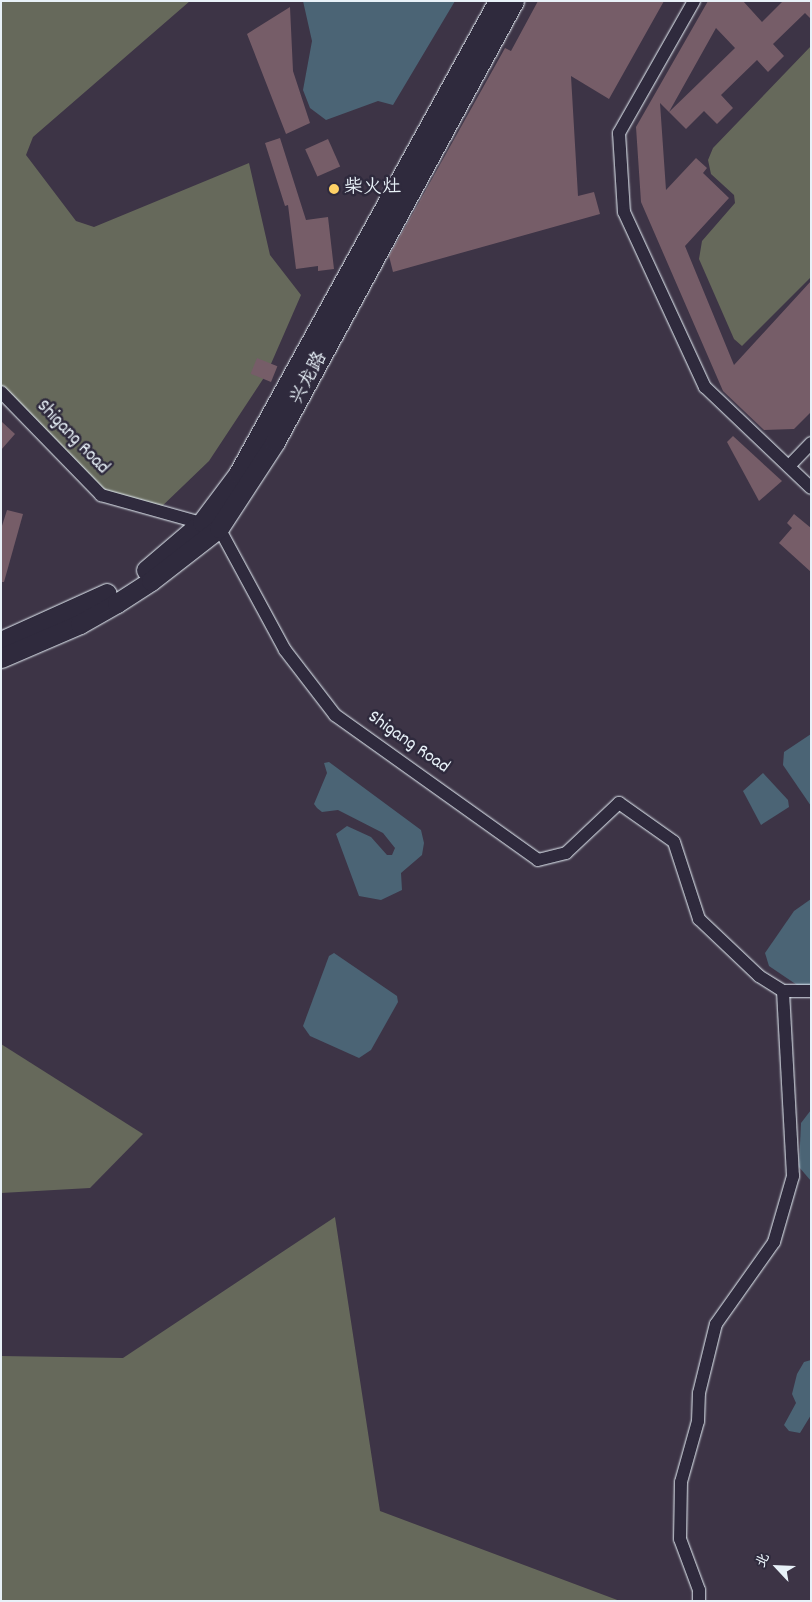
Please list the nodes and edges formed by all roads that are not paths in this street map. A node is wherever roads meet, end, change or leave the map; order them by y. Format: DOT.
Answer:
graph roads {
  1 [pos="498,1"];
  2 [pos="514,1"];
  3 [pos="694,1"];
  4 [pos="1,392"];
  5 [pos="811,443"];
  6 [pos="789,466"];
  7 [pos="811,488"];
  8 [pos="210,525"];
  9 [pos="1,641"];
  10 [pos="1,658"];
  11 [pos="783,991"];
  12 [pos="811,992"];
  13 [pos="700,1601"];
  1 -- 8 [label="main road, 兴龙路"];
  2 -- 8 [label="main road, 兴龙路"];
  3 -- 6 [label="street"];
  4 -- 8 [label="street, Shigang Road"];
  5 -- 6 [label="street"];
  6 -- 7 [label="street"];
  8 -- 9 [label="main road, 兴龙路"];
  8 -- 10 [label="main road, 兴龙路"];
  8 -- 11 [label="street, Shigang Road"];
  11 -- 12 [label="street, Shigang Road"];
  11 -- 13 [label="street"];
}
